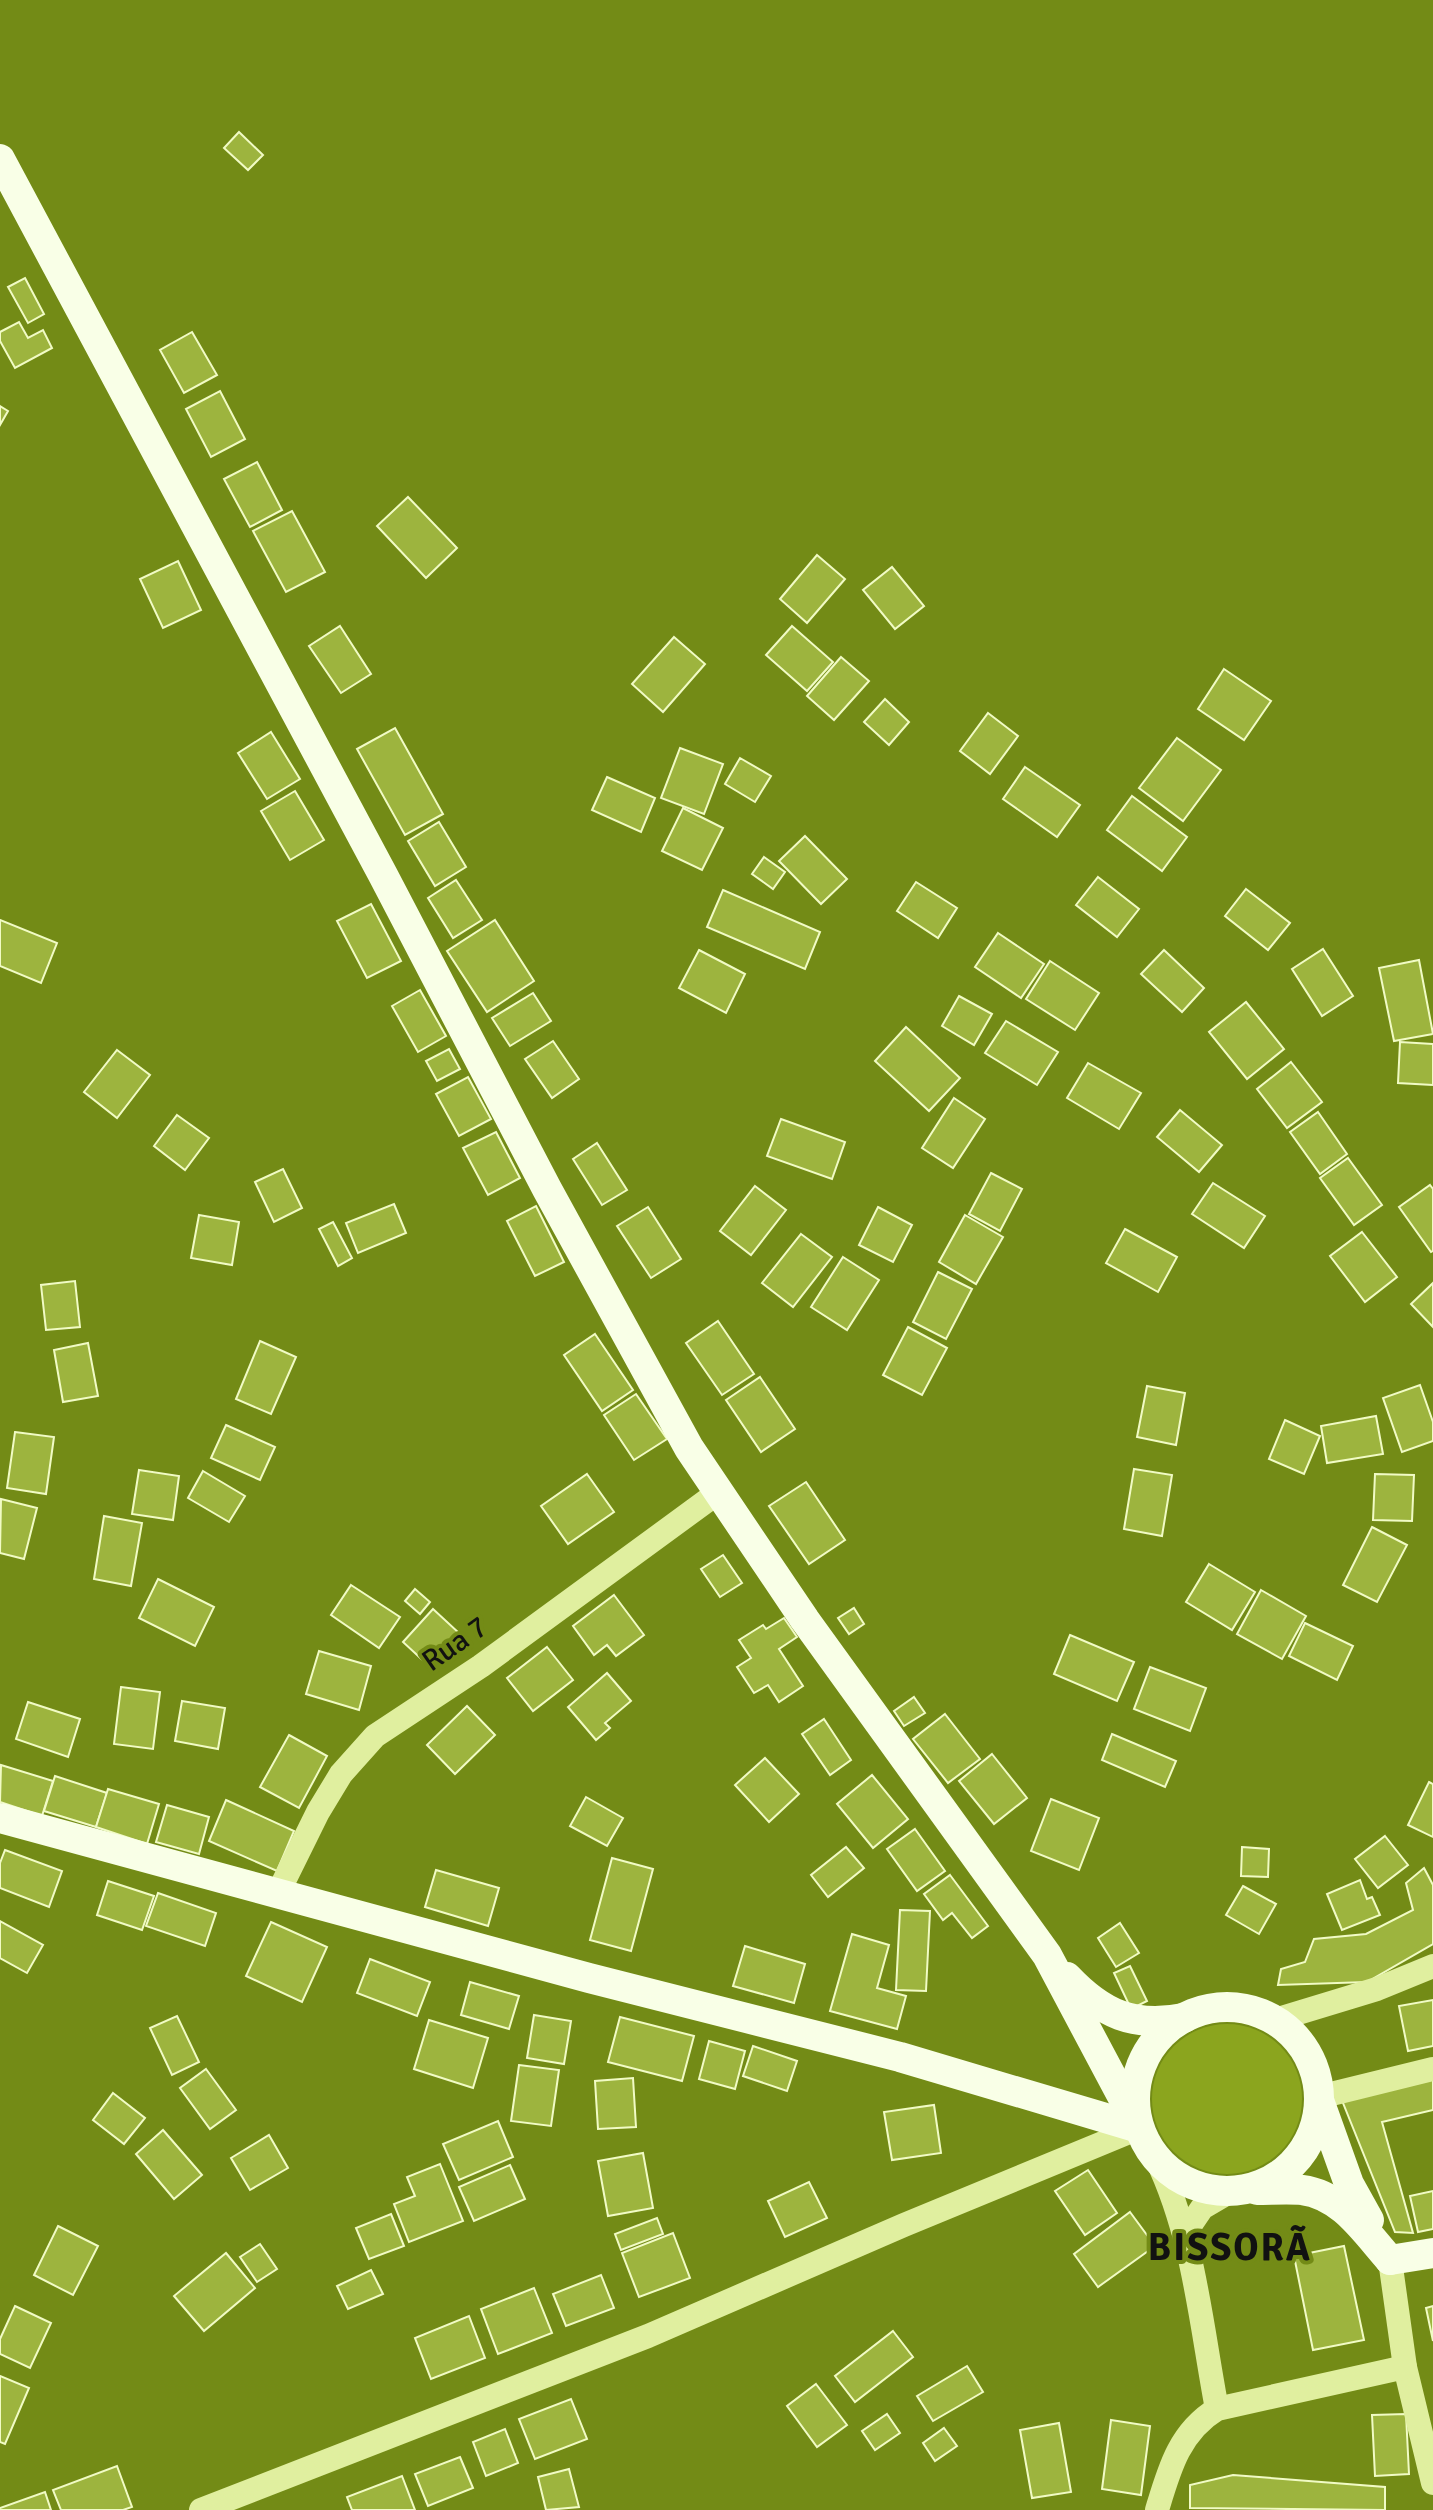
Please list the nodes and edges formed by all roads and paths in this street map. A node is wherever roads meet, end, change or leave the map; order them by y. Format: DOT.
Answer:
graph roads {
  1 [pos="0,159"];
  2 [pos="720,1491"];
  3 [pos="0,1818"];
  4 [pos="278,1893"];
  5 [pos="1047,1955"];
  6 [pos="1433,1966"];
  7 [pos="1184,2018"];
  8 [pos="1275,2020"];
  9 [pos="1433,2069"];
  10 [pos="1320,2100"];
  11 [pos="1139,2128"];
  12 [pos="1156,2158"];
  13 [pos="1237,2191"];
  14 [pos="1185,2233"];
  15 [pos="1433,2253"];
  16 [pos="1390,2260"];
  17 [pos="1405,2367"];
  18 [pos="1217,2409"];
  19 [pos="1433,2483"];
  20 [pos="261,2498"];
  21 [pos="201,2510"];
  22 [pos="1157,2510"];
  1 -- 2 [label="main road"];
  2 -- 4 [label="street, Rua 7"];
  2 -- 5 [label="main road"];
  3 -- 4 [label="main road"];
  4 -- 11 [label="main road"];
  5 -- 7 [label="main road"];
  5 -- 11 [label="main road"];
  6 -- 8 [label="street"];
  7 -- 8 [label="main road"];
  7 -- 11 [label="main road"];
  8 -- 10 [label="main road"];
  9 -- 10 [label="street"];
  10 -- 13 [label="main road"];
  10 -- 16 [label="main road"];
  11 -- 12 [label="main road"];
  11 -- 20 [label="street"];
  12 -- 13 [label="main road"];
  12 -- 14 [label="street"];
  13 -- 14 [label="street"];
  13 -- 16 [label="main road"];
  14 -- 18 [label="street"];
  15 -- 16 [label="main road"];
  16 -- 17 [label="street"];
  17 -- 18 [label="street"];
  17 -- 19 [label="street"];
  18 -- 22 [label="street"];
  20 -- 21 [label="street"];
}
